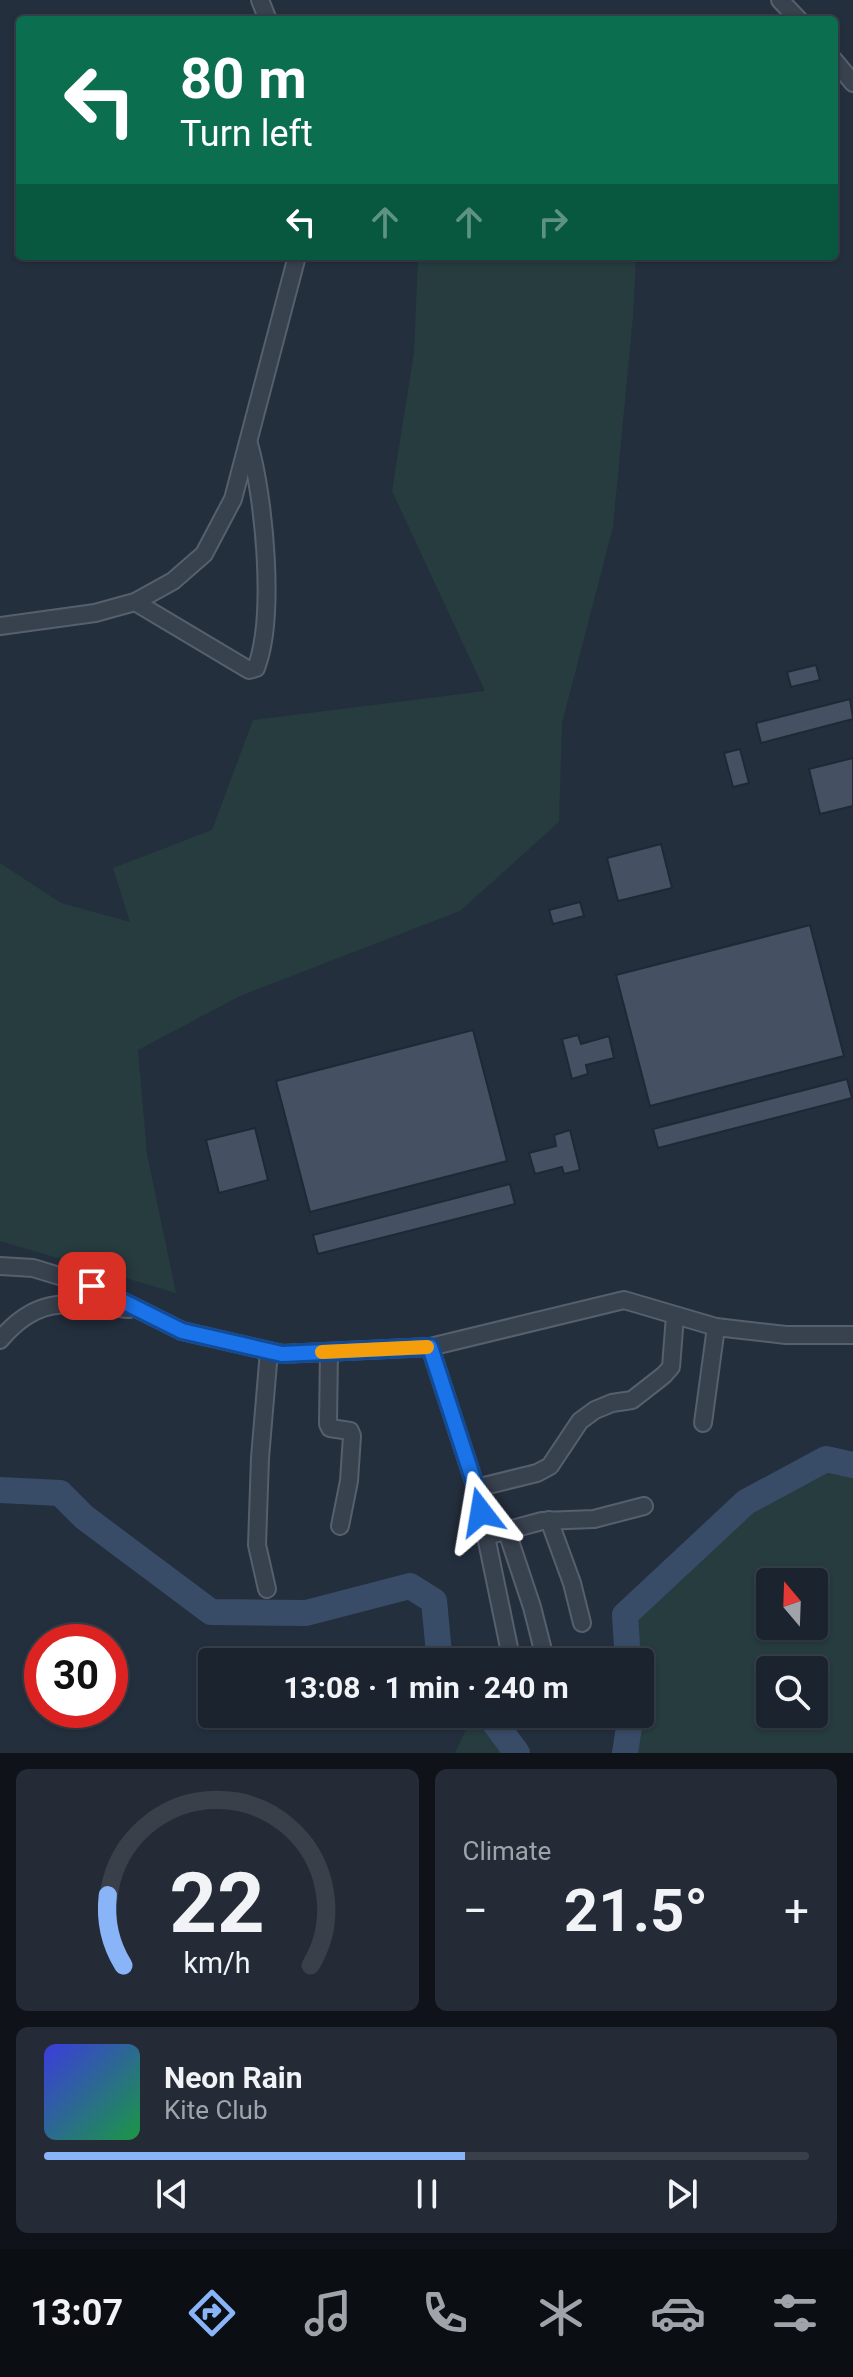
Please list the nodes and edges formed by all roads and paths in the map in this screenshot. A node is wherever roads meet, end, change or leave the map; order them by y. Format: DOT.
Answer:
graph roads {
  1 [pos="780,0"];
  2 [pos="795,16"];
  3 [pos="838,65"];
  4 [pos="853,83"];
  5 [pos="296,260"];
  6 [pos="248,441"];
  7 [pos="135,602"];
  8 [pos="0,626"];
  9 [pos="0,1266"];
  10 [pos="139,1309"];
  11 [pos="675,1316"];
  12 [pos="716,1327"];
  13 [pos="853,1335"];
  14 [pos="0,1340"];
  15 [pos="430,1347"];
  16 [pos="269,1351"];
  17 [pos="329,1352"];
  18 [pos="703,1423"];
  19 [pos="476,1488"];
  20 [pos="644,1506"];
  21 [pos="549,1520"];
  22 [pos="340,1526"];
  23 [pos="506,1529"];
  24 [pos="486,1536"];
  25 [pos="267,1589"];
  26 [pos="582,1623"];
  27 [pos="509,1648"];
  28 [pos="542,1648"];
  1 -- 2 [label="street"];
  3 -- 4 [label="street"];
  5 -- 6 [label="street"];
  6 -- 7 [label="street"];
  6 -- 7 [label="street"];
  7 -- 8 [label="street"];
  9 -- 10 [label="street"];
  10 -- 14 [label="street"];
  10 -- 16 [label="street"];
  11 -- 12 [label="street"];
  11 -- 15 [label="street"];
  11 -- 19 [label="street"];
  12 -- 13 [label="street"];
  12 -- 18 [label="street"];
  15 -- 17 [label="street"];
  15 -- 19 [label="street"];
  16 -- 17 [label="street"];
  16 -- 25 [label="street"];
  17 -- 22 [label="street"];
  19 -- 24 [label="street"];
  20 -- 21 [label="street"];
  21 -- 23 [label="street"];
  21 -- 26 [label="street"];
  23 -- 24 [label="street"];
  23 -- 28 [label="street"];
  24 -- 27 [label="street"];
}
